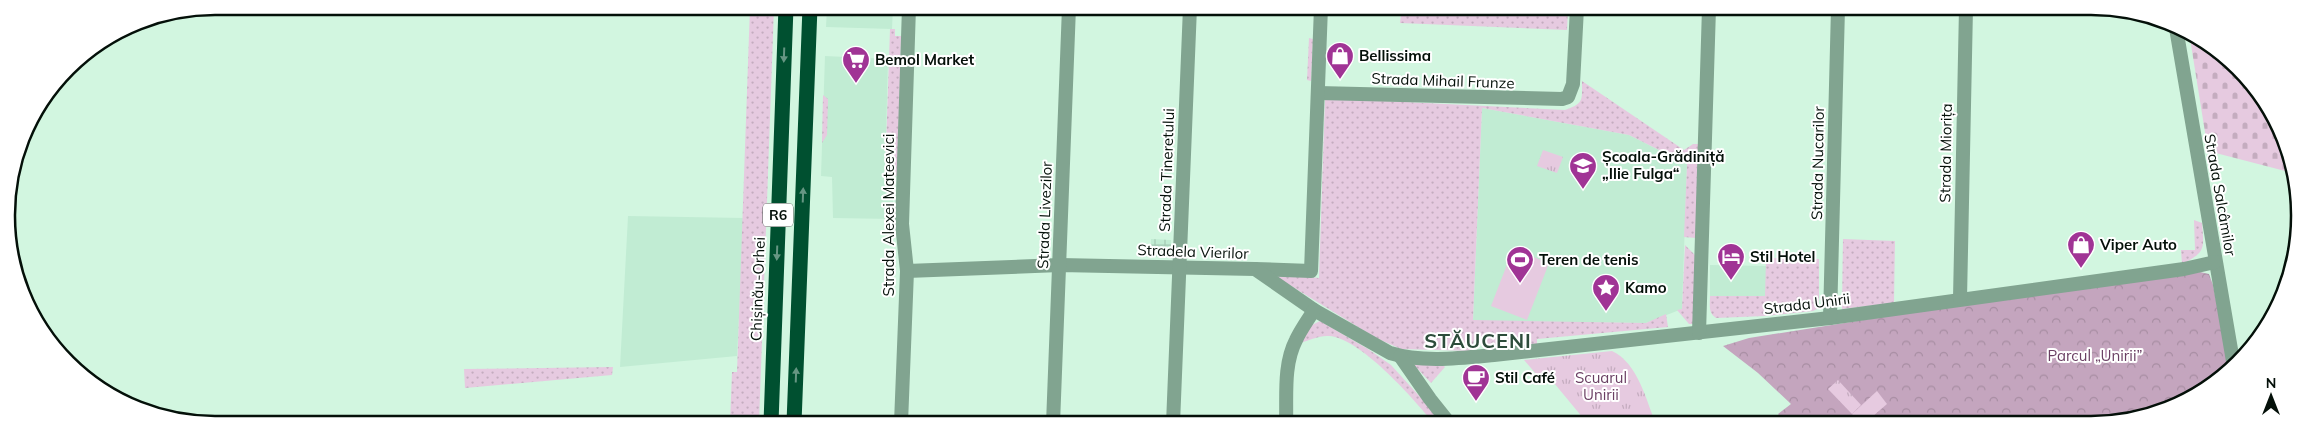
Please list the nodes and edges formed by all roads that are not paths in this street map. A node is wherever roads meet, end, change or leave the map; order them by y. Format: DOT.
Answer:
graph roads {
  1 [pos="786,15"];
  2 [pos="810,15"];
  3 [pos="909,15"];
  4 [pos="1069,15"];
  5 [pos="1190,15"];
  6 [pos="1321,15"];
  7 [pos="1577,15"];
  8 [pos="1709,15"];
  9 [pos="1838,15"];
  10 [pos="1966,15"];
  11 [pos="2177,35"];
  12 [pos="1318,93"];
  13 [pos="2215,262"];
  14 [pos="1060,265"];
  15 [pos="1179,267"];
  16 [pos="1255,269"];
  17 [pos="907,271"];
  18 [pos="1960,300"];
  19 [pos="1314,310"];
  20 [pos="1830,318"];
  21 [pos="1698,333"];
  22 [pos="1400,356"];
  23 [pos="2232,357"];
  24 [pos="771,416"];
  25 [pos="794,416"];
  26 [pos="902,416"];
  27 [pos="1053,416"];
  28 [pos="1173,416"];
  29 [pos="1286,416"];
  30 [pos="1444,416"];
  1 -- 24 [label="highway, Chișinău-Orhei / R6, one-way"];
  25 -- 2 [label="highway, R6, one-way"];
  3 -- 17 [label="street, Strada Alexei Mateevici"];
  4 -- 14 [label="street, Strada Livezilor"];
  5 -- 15 [label="street, Strada Tineretului"];
  6 -- 12 [label="street"];
  7 -- 12 [label="street, Strada Mihail Frunze"];
  8 -- 21 [label="street"];
  9 -- 20 [label="street, Strada Nucarilor"];
  10 -- 18 [label="street, Strada Miorița"];
  11 -- 13 [label="street, Strada Salcâmilor"];
  12 -- 16 [label="street"];
  13 -- 18 [label="street, Strada Unirii"];
  13 -- 23 [label="street, Strada Salcâmilor"];
  14 -- 15 [label="street, Stradela Vierilor"];
  14 -- 17 [label="street, Stradela Vierilor"];
  14 -- 27 [label="street, Strada Livezilor"];
  15 -- 16 [label="street, Stradela Vierilor"];
  15 -- 28 [label="street, Strada Tineretului"];
  16 -- 19 [label="street, Stradela Vierilor"];
  17 -- 26 [label="street, Strada Alexei Mateevici"];
  18 -- 20 [label="street, Strada Unirii"];
  19 -- 22 [label="street, Stradela Vierilor"];
  19 -- 29 [label="street"];
  20 -- 21 [label="street, Strada Unirii"];
  21 -- 22 [label="street, Strada Unirii"];
  22 -- 30 [label="street"];
}
